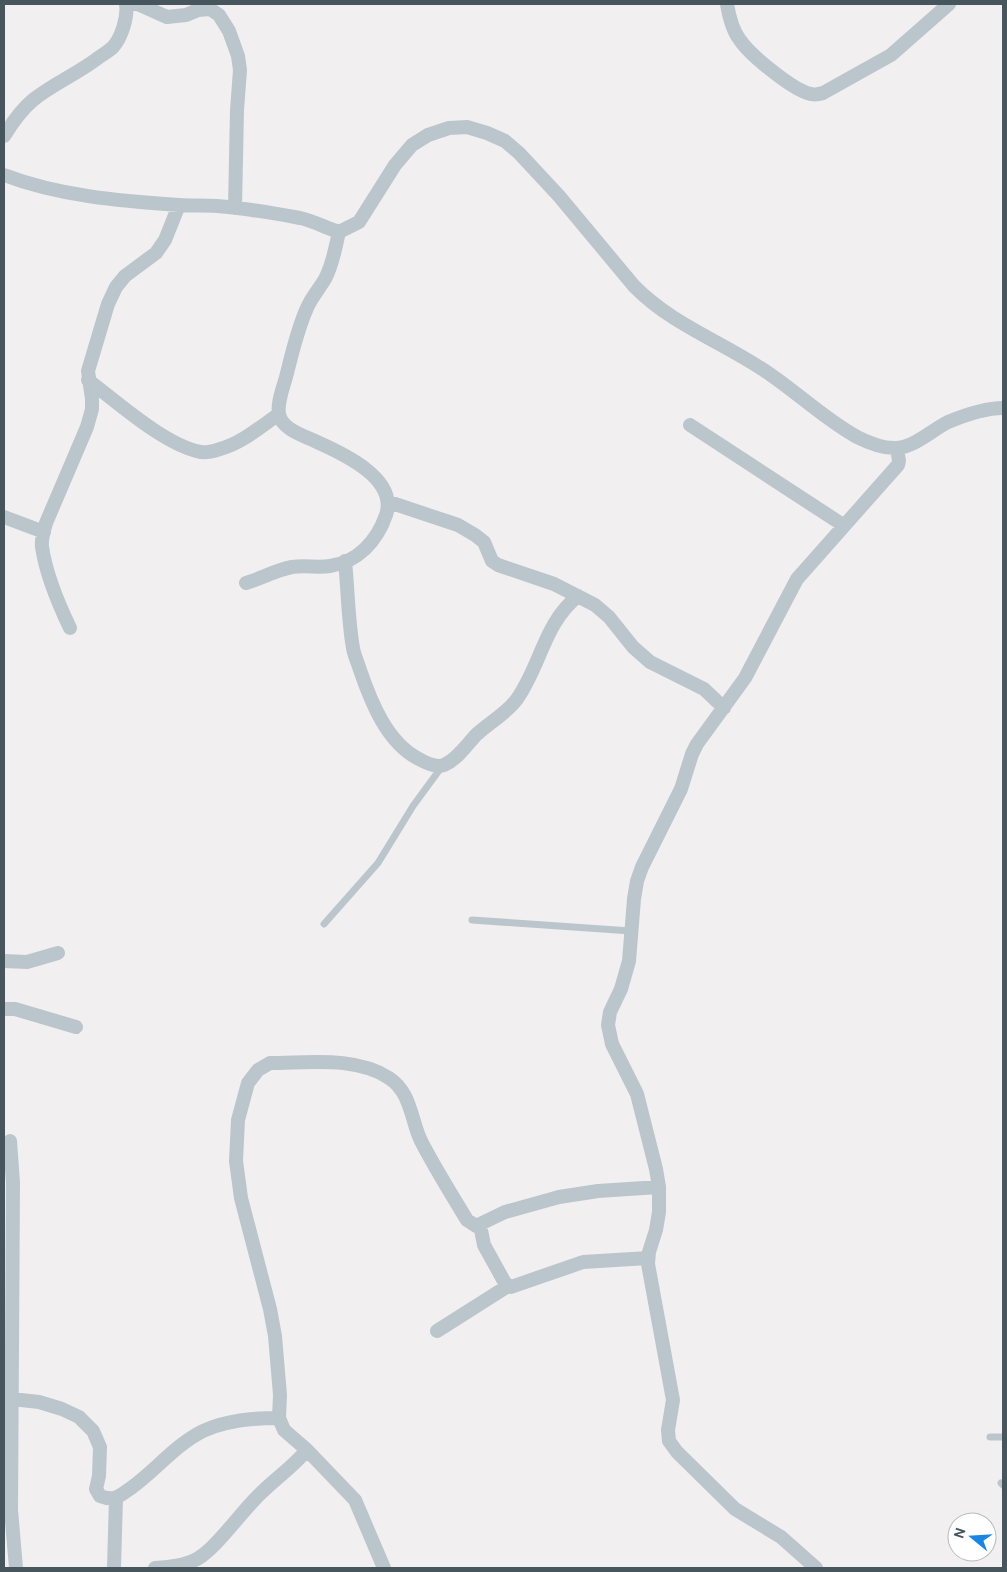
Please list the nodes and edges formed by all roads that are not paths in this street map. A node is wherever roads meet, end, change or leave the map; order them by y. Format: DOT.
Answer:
graph roads {
  1 [pos="126,4"];
  2 [pos="727,4"];
  3 [pos="950,4"];
  4 [pos="4,136"];
  5 [pos="4,175"];
  6 [pos="179,205"];
  7 [pos="235,208"];
  8 [pos="339,232"];
  9 [pos="88,380"];
  10 [pos="1003,408"];
  11 [pos="279,414"];
  12 [pos="690,425"];
  13 [pos="897,448"];
  14 [pos="389,502"];
  15 [pos="4,517"];
  16 [pos="843,525"];
  17 [pos="44,532"];
  18 [pos="345,562"];
  19 [pos="246,583"];
  20 [pos="578,596"];
  21 [pos="70,628"];
  22 [pos="724,708"];
  23 [pos="443,765"];
  24 [pos="472,920"];
  25 [pos="324,924"];
  26 [pos="631,931"];
  27 [pos="58,954"];
  28 [pos="4,961"];
  29 [pos="4,1009"];
  30 [pos="76,1027"];
  31 [pos="10,1141"];
  32 [pos="659,1187"];
  33 [pos="480,1225"];
  34 [pos="648,1258"];
  35 [pos="508,1286"];
  36 [pos="437,1332"];
  37 [pos="12,1399"];
  38 [pos="279,1418"];
  39 [pos="990,1437"];
  40 [pos="1003,1437"];
  41 [pos="8,1445"];
  42 [pos="307,1450"];
  43 [pos="116,1498"];
  44 [pos="16,1568"];
  45 [pos="114,1568"];
  46 [pos="155,1568"];
  47 [pos="384,1568"];
  48 [pos="815,1568"];
  1 -- 4 [label="street"];
  1 -- 7 [label="street"];
  2 -- 3 [label="street"];
  5 -- 6 [label="street"];
  6 -- 7 [label="street"];
  6 -- 9 [label="street"];
  7 -- 8 [label="street"];
  8 -- 11 [label="street"];
  8 -- 13 [label="street"];
  9 -- 11 [label="street"];
  9 -- 17 [label="street"];
  10 -- 13 [label="street"];
  11 -- 14 [label="street"];
  12 -- 16 [label="street"];
  13 -- 16 [label="street"];
  14 -- 18 [label="street"];
  14 -- 20 [label="street"];
  15 -- 17 [label="street"];
  16 -- 22 [label="street"];
  17 -- 21 [label="street"];
  18 -- 19 [label="street"];
  18 -- 23 [label="street"];
  20 -- 22 [label="street"];
  20 -- 23 [label="street"];
  22 -- 26 [label="street"];
  23 -- 25 [label="lane"];
  24 -- 26 [label="lane"];
  26 -- 32 [label="street"];
  27 -- 28 [label="street"];
  29 -- 30 [label="street"];
  31 -- 37 [label="street"];
  32 -- 33 [label="street"];
  32 -- 34 [label="street"];
  33 -- 35 [label="street"];
  33 -- 38 [label="street"];
  34 -- 35 [label="street"];
  34 -- 48 [label="street"];
  35 -- 36 [label="street"];
  37 -- 41 [label="street"];
  37 -- 43 [label="street"];
  38 -- 42 [label="street"];
  38 -- 43 [label="street"];
  39 -- 40 [label="lane"];
  41 -- 44 [label="street"];
  42 -- 46 [label="street"];
  42 -- 47 [label="street"];
  43 -- 45 [label="street"];
}
